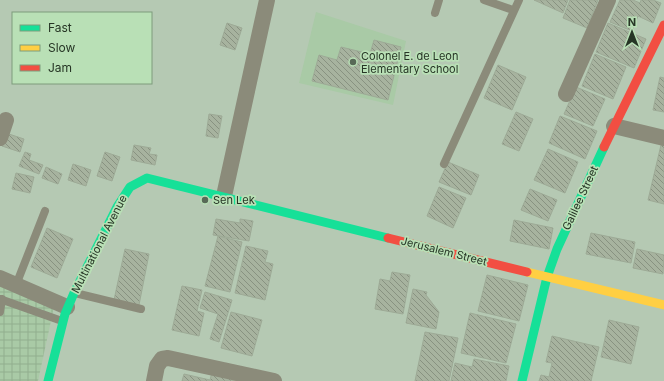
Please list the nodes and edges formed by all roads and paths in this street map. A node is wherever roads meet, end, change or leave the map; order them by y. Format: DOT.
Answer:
graph roads {
  1 [pos="267,0"];
  2 [pos="439,0"];
  3 [pos="484,0"];
  4 [pos="519,0"];
  5 [pos="608,0"];
  6 [pos="513,10"];
  7 [pos="436,13"];
  8 [pos="664,25"];
  9 [pos="566,94"];
  10 [pos="6,120"];
  11 [pos="614,126"];
  12 [pos="0,138"];
  13 [pos="664,138"];
  14 [pos="444,164"];
  15 [pos="224,196"];
  16 [pos="45,211"];
  17 [pos="547,277"];
  18 [pos="0,278"];
  19 [pos="16,285"];
  20 [pos="1,299"];
  21 [pos="664,305"];
  22 [pos="68,307"];
  23 [pos="141,309"];
  24 [pos="0,312"];
  25 [pos="48,381"];
  26 [pos="154,381"];
  27 [pos="274,381"];
  28 [pos="522,381"];
  1 -- 15 [label="street"];
  2 -- 7 [label="lane"];
  3 -- 6 [label="lane"];
  4 -- 6 [label="lane"];
  5 -- 9 [label="street"];
  6 -- 14 [label="lane"];
  8 -- 11 [label="street, Galilee Street"];
  10 -- 12 [label="street"];
  11 -- 13 [label="street"];
  11 -- 17 [label="street, Galilee Street"];
  15 -- 17 [label="street, Jerusalem Street"];
  15 -- 22 [label="street, Multinational Avenue"];
  16 -- 19 [label="lane"];
  17 -- 21 [label="street, Jerusalem Street"];
  17 -- 28 [label="street, Galilee Street"];
  18 -- 19 [label="street"];
  19 -- 22 [label="street"];
  20 -- 22 [label="lane"];
  20 -- 24 [label="lane"];
  22 -- 23 [label="lane"];
  22 -- 25 [label="street, Multinational Avenue"];
  26 -- 27 [label="street"];
}
